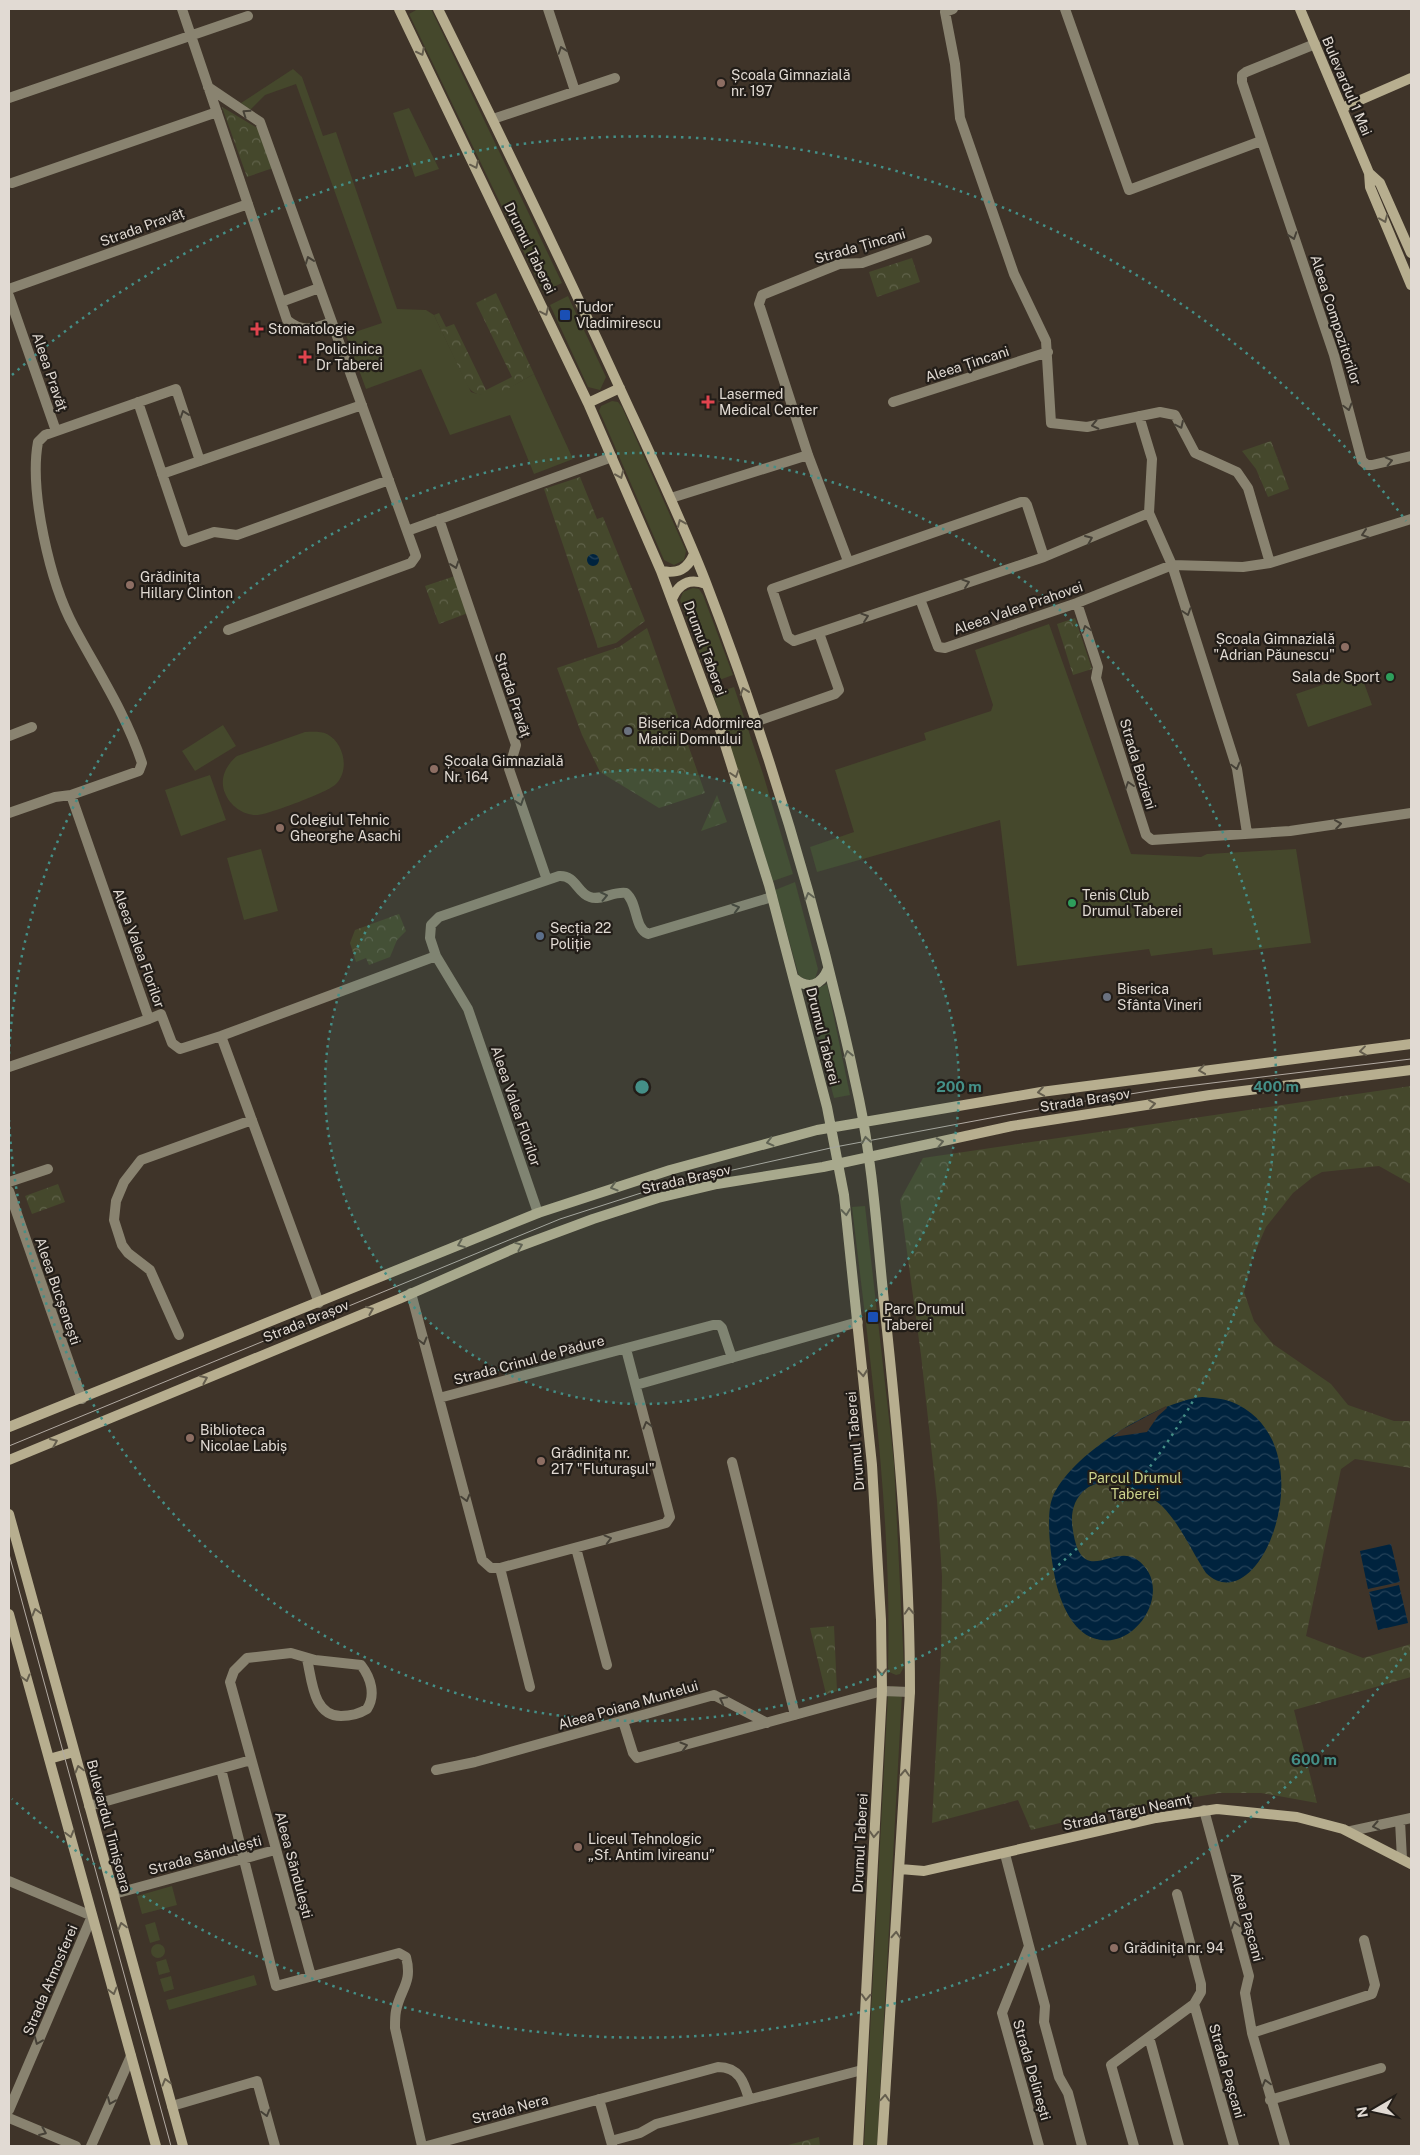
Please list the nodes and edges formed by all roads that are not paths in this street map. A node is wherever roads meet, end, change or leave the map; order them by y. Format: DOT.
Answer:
graph roads {
  1 [pos="182,9"];
  2 [pos="399,9"];
  3 [pos="438,9"];
  4 [pos="548,9"];
  5 [pos="953,9"];
  6 [pos="1065,9"];
  7 [pos="1300,9"];
  8 [pos="248,16"];
  9 [pos="191,35"];
  10 [pos="1315,44"];
  11 [pos="615,78"];
  12 [pos="1411,78"];
  13 [pos="208,87"];
  14 [pos="576,92"];
  15 [pos="9,98"];
  16 [pos="1342,108"];
  17 [pos="217,112"];
  18 [pos="493,119"];
  19 [pos="1261,141"];
  20 [pos="1370,173"];
  21 [pos="12,183"];
  22 [pos="248,204"];
  23 [pos="927,240"];
  24 [pos="1411,249"];
  25 [pos="1411,285"];
  26 [pos="319,288"];
  27 [pos="9,289"];
  28 [pos="9,296"];
  29 [pos="281,302"];
  30 [pos="332,322"];
  31 [pos="1048,352"];
  32 [pos="620,388"];
  33 [pos="138,402"];
  34 [pos="588,402"];
  35 [pos="893,402"];
  36 [pos="362,405"];
  37 [pos="1138,416"];
  38 [pos="56,431"];
  39 [pos="808,455"];
  40 [pos="1411,456"];
  41 [pos="612,457"];
  42 [pos="200,461"];
  43 [pos="162,474"];
  44 [pos="389,480"];
  45 [pos="671,498"];
  46 [pos="1149,513"];
  47 [pos="439,519"];
  48 [pos="1411,519"];
  49 [pos="407,530"];
  50 [pos="694,554"];
  51 [pos="1044,557"];
  52 [pos="848,561"];
  53 [pos="1270,563"];
  54 [pos="1172,565"];
  55 [pos="661,571"];
  56 [pos="706,584"];
  57 [pos="672,599"];
  58 [pos="920,599"];
  59 [pos="1077,603"];
  60 [pos="228,630"];
  61 [pos="819,633"];
  62 [pos="755,722"];
  63 [pos="32,728"];
  64 [pos="9,736"];
  65 [pos="71,795"];
  66 [pos="9,813"];
  67 [pos="1411,813"];
  68 [pos="1247,833"];
  69 [pos="547,880"];
  70 [pos="772,897"];
  71 [pos="436,956"];
  72 [pos="828,969"];
  73 [pos="794,978"];
  74 [pos="149,1019"];
  75 [pos="221,1036"];
  76 [pos="1411,1044"];
  77 [pos="9,1067"];
  78 [pos="1411,1070"];
  79 [pos="252,1120"];
  80 [pos="863,1122"];
  81 [pos="831,1127"];
  82 [pos="869,1157"];
  83 [pos="838,1164"];
  84 [pos="48,1169"];
  85 [pos="9,1182"];
  86 [pos="9,1191"];
  87 [pos="538,1213"];
  88 [pos="411,1294"];
  89 [pos="319,1303"];
  90 [pos="858,1322"];
  91 [pos="179,1334"];
  92 [pos="626,1349"];
  93 [pos="732,1358"];
  94 [pos="636,1385"];
  95 [pos="439,1398"];
  96 [pos="82,1399"];
  97 [pos="9,1427"];
  98 [pos="9,1460"];
  99 [pos="732,1462"];
  100 [pos="9,1514"];
  101 [pos="576,1548"];
  102 [pos="500,1568"];
  103 [pos="9,1614"];
  104 [pos="307,1659"];
  105 [pos="607,1665"];
  106 [pos="530,1687"];
  107 [pos="882,1691"];
  108 [pos="910,1692"];
  109 [pos="795,1715"];
  110 [pos="623,1721"];
  111 [pos="766,1722"];
  112 [pos="74,1752"];
  113 [pos="49,1759"];
  114 [pos="251,1760"];
  115 [pos="222,1769"];
  116 [pos="436,1770"];
  117 [pos="89,1806"];
  118 [pos="1204,1810"];
  119 [pos="1411,1818"];
  120 [pos="1400,1822"];
  121 [pos="1351,1831"];
  122 [pos="275,1850"];
  123 [pos="1005,1854"];
  124 [pos="244,1858"];
  125 [pos="1407,1862"];
  126 [pos="900,1869"];
  127 [pos="9,1880"];
  128 [pos="114,1894"];
  129 [pos="1177,1894"];
  130 [pos="92,1916"];
  131 [pos="1364,1940"];
  132 [pos="1029,1946"];
  133 [pos="311,1976"];
  134 [pos="1194,2004"];
  135 [pos="1252,2033"];
  136 [pos="1149,2037"];
  137 [pos="131,2056"];
  138 [pos="1381,2068"];
  139 [pos="862,2070"];
  140 [pos="600,2099"];
  141 [pos="749,2099"];
  142 [pos="1270,2100"];
  143 [pos="172,2106"];
  144 [pos="9,2110"];
  145 [pos="9,2118"];
  146 [pos="612,2144"];
  147 [pos="76,2146"];
  148 [pos="92,2146"];
  149 [pos="156,2146"];
  150 [pos="183,2146"];
  151 [pos="275,2146"];
  152 [pos="422,2146"];
  153 [pos="427,2146"];
  154 [pos="858,2146"];
  155 [pos="882,2146"];
  156 [pos="1039,2146"];
  157 [pos="1082,2146"];
  158 [pos="1134,2146"];
  159 [pos="1179,2146"];
  160 [pos="1234,2146"];
  161 [pos="1285,2146"];
  1 -- 9 [label="street"];
  2 -- 34 [label="main road, Drumul Taberei, one-way"];
  3 -- 18 [label="main road, Drumul Taberei"];
  14 -- 4 [label="street, one-way"];
  5 -- 31 [label="street"];
  6 -- 19 [label="street"];
  7 -- 10 [label="main road, Bulevardul 1 Mai"];
  8 -- 9 [label="street"];
  9 -- 13 [label="street"];
  9 -- 15 [label="street"];
  10 -- 16 [label="main road, Bulevardul 1 Mai"];
  10 -- 19 [label="street, Aleea Compozitorilor"];
  11 -- 14 [label="street"];
  12 -- 16 [label="main road"];
  13 -- 17 [label="street"];
  26 -- 13 [label="street, one-way"];
  14 -- 18 [label="street"];
  16 -- 20 [label="main road, Bulevardul 1 Mai"];
  17 -- 21 [label="street"];
  17 -- 22 [label="street"];
  18 -- 32 [label="main road, Drumul Taberei"];
  19 -- 40 [label="street, Aleea Compozitorilor, one-way"];
  20 -- 24 [label="main road, Bulevardul 1 Mai"];
  20 -- 25 [label="main road, Bulevardul 1 Mai, one-way"];
  22 -- 27 [label="street, Strada Pravăț"];
  22 -- 29 [label="street"];
  23 -- 39 [label="street, Strada Țincani"];
  26 -- 29 [label="street"];
  26 -- 30 [label="street"];
  28 -- 38 [label="street, Aleea Pravăț"];
  29 -- 30 [label="street"];
  30 -- 36 [label="street"];
  31 -- 35 [label="street, Aleea Țincani"];
  37 -- 31 [label="street, one-way"];
  32 -- 34 [label="main road"];
  32 -- 45 [label="main road, Drumul Taberei"];
  33 -- 38 [label="street, Aleea Pravăț"];
  42 -- 33 [label="street, Aleea Pravăț, one-way"];
  33 -- 43 [label="street"];
  34 -- 41 [label="main road, Drumul Taberei"];
  36 -- 42 [label="street"];
  36 -- 44 [label="street"];
  37 -- 46 [label="street"];
  37 -- 53 [label="street, one-way"];
  38 -- 65 [label="street"];
  39 -- 45 [label="street"];
  39 -- 52 [label="street, Strada Țincani"];
  41 -- 47 [label="street"];
  41 -- 55 [label="main road, Drumul Taberei, one-way"];
  42 -- 43 [label="street"];
  43 -- 44 [label="street"];
  44 -- 49 [label="street"];
  50 -- 45 [label="main road, Drumul Taberei, one-way"];
  51 -- 46 [label="street, one-way"];
  46 -- 54 [label="street"];
  47 -- 49 [label="street"];
  47 -- 69 [label="street, Strada Pravăț, one-way"];
  48 -- 53 [label="street, Aleea Valea Prahovei, one-way"];
  49 -- 60 [label="street"];
  50 -- 55 [label="main road"];
  50 -- 56 [label="main road, Drumul Taberei"];
  51 -- 52 [label="street"];
  58 -- 51 [label="street, one-way"];
  52 -- 61 [label="street"];
  53 -- 54 [label="street, Aleea Valea Prahovei"];
  54 -- 59 [label="street, Aleea Valea Prahovei"];
  54 -- 68 [label="street, one-way"];
  55 -- 57 [label="main road, Drumul Taberei"];
  56 -- 57 [label="main road"];
  62 -- 56 [label="main road, Drumul Taberei, one-way"];
  57 -- 70 [label="main road, Drumul Taberei, one-way"];
  58 -- 59 [label="street, Aleea Valea Prahovei"];
  61 -- 58 [label="street, one-way"];
  68 -- 59 [label="street, Strada Bozieni, one-way"];
  61 -- 62 [label="street"];
  72 -- 62 [label="main road, Drumul Taberei, one-way"];
  63 -- 64 [label="street"];
  65 -- 66 [label="street"];
  65 -- 74 [label="street, Aleea Valea Florilor"];
  68 -- 67 [label="street, Strada Bozieni, one-way"];
  69 -- 70 [label="street, Aleea Valea Florilor, one-way"];
  69 -- 71 [label="street, Aleea Valea Florilor"];
  70 -- 73 [label="main road, Drumul Taberei"];
  71 -- 75 [label="street, Aleea Valea Florilor"];
  71 -- 87 [label="street, Aleea Valea Florilor"];
  72 -- 73 [label="main road"];
  80 -- 72 [label="main road, Drumul Taberei, one-way"];
  73 -- 81 [label="main road, Drumul Taberei"];
  74 -- 75 [label="street, Aleea Valea Florilor"];
  74 -- 77 [label="street"];
  75 -- 79 [label="street"];
  76 -- 80 [label="main road, Strada Brașov, one-way"];
  82 -- 78 [label="main road, Strada Brașov, one-way"];
  79 -- 89 [label="street"];
  79 -- 91 [label="street"];
  80 -- 81 [label="main road, Strada Brașov"];
  82 -- 80 [label="main road, Drumul Taberei, one-way"];
  81 -- 83 [label="main road, Drumul Taberei"];
  81 -- 87 [label="main road, Strada Brașov, one-way"];
  82 -- 83 [label="main road, Strada Brașov"];
  108 -- 82 [label="main road, Drumul Taberei, one-way"];
  88 -- 83 [label="main road, Strada Brașov, one-way"];
  83 -- 90 [label="main road, Drumul Taberei, one-way"];
  84 -- 85 [label="street"];
  86 -- 96 [label="street, Aleea Bucșenești"];
  87 -- 89 [label="main road, Strada Brașov, one-way"];
  88 -- 95 [label="street, Strada Crinul de Pădure, one-way"];
  98 -- 88 [label="main road, Strada Brașov, one-way"];
  89 -- 96 [label="main road, Strada Brașov"];
  90 -- 93 [label="street"];
  90 -- 107 [label="main road, Drumul Taberei, one-way"];
  92 -- 93 [label="street, Strada Crinul de Pădure"];
  92 -- 94 [label="street, Strada Crinul de Pădure"];
  92 -- 95 [label="street, Strada Crinul de Pădure"];
  93 -- 94 [label="street"];
  101 -- 94 [label="street, Strada Crinul de Pădure, one-way"];
  95 -- 102 [label="street, Strada Crinul de Pădure, one-way"];
  96 -- 97 [label="main road, Strada Brașov"];
  99 -- 109 [label="street"];
  112 -- 100 [label="main road, Bulevardul Timișoara, one-way"];
  101 -- 102 [label="street, Strada Crinul de Pădure"];
  101 -- 105 [label="street"];
  102 -- 106 [label="street"];
  103 -- 113 [label="main road, one-way"];
  104 -- 104 [label="street, Aleea Săndulești"];
  104 -- 114 [label="street, Aleea Săndulești"];
  107 -- 108 [label="street"];
  107 -- 109 [label="street"];
  107 -- 139 [label="main road, Drumul Taberei, one-way"];
  126 -- 108 [label="main road, Drumul Taberei, one-way"];
  109 -- 111 [label="street"];
  111 -- 110 [label="street, Aleea Poiana Muntelui, one-way"];
  110 -- 111 [label="street, one-way"];
  110 -- 116 [label="street, Aleea Poiana Muntelui"];
  112 -- 113 [label="main road"];
  117 -- 112 [label="main road, Bulevardul Timișoara, one-way"];
  113 -- 130 [label="main road, one-way"];
  114 -- 115 [label="street"];
  114 -- 122 [label="street, Aleea Săndulești"];
  115 -- 117 [label="street"];
  115 -- 124 [label="street"];
  117 -- 128 [label="main road, Bulevardul Timișoara"];
  118 -- 121 [label="main road, Strada Târgu Neamț"];
  118 -- 123 [label="main road, Strada Târgu Neamț"];
  135 -- 118 [label="street, Aleea Pașcani, one-way"];
  119 -- 120 [label="street"];
  120 -- 121 [label="street, one-way"];
  120 -- 125 [label="street"];
  121 -- 125 [label="main road, Strada Târgu Neamț"];
  122 -- 124 [label="street, Strada Săndulești"];
  122 -- 133 [label="street, Aleea Săndulești"];
  123 -- 126 [label="main road, Strada Târgu Neamț"];
  123 -- 132 [label="street, Strada Delinești"];
  124 -- 128 [label="street, Strada Săndulești"];
  124 -- 133 [label="street"];
  155 -- 126 [label="main road, Drumul Taberei, one-way"];
  127 -- 130 [label="street"];
  143 -- 128 [label="main road, Bulevardul Timișoara, one-way"];
  129 -- 134 [label="street"];
  130 -- 137 [label="main road, one-way"];
  130 -- 144 [label="street, Strada Atmosferei, one-way"];
  131 -- 135 [label="street"];
  132 -- 156 [label="street, Strada Delinești"];
  132 -- 157 [label="street, Strada Delinești"];
  133 -- 152 [label="street"];
  134 -- 136 [label="street"];
  134 -- 160 [label="street, Strada Pașcani"];
  142 -- 135 [label="street, Aleea Pașcani, one-way"];
  136 -- 158 [label="street"];
  136 -- 159 [label="street"];
  137 -- 148 [label="street, one-way"];
  137 -- 149 [label="main road"];
  138 -- 142 [label="street"];
  139 -- 141 [label="street"];
  139 -- 154 [label="main road, Drumul Taberei"];
  140 -- 141 [label="street, Strada Nera"];
  140 -- 146 [label="street"];
  140 -- 153 [label="street, Strada Nera"];
  141 -- 146 [label="street"];
  142 -- 161 [label="street, Aleea Pașcani"];
  143 -- 150 [label="main road, Bulevardul Timișoara"];
  143 -- 151 [label="street, one-way"];
  145 -- 147 [label="street, one-way"];
}
